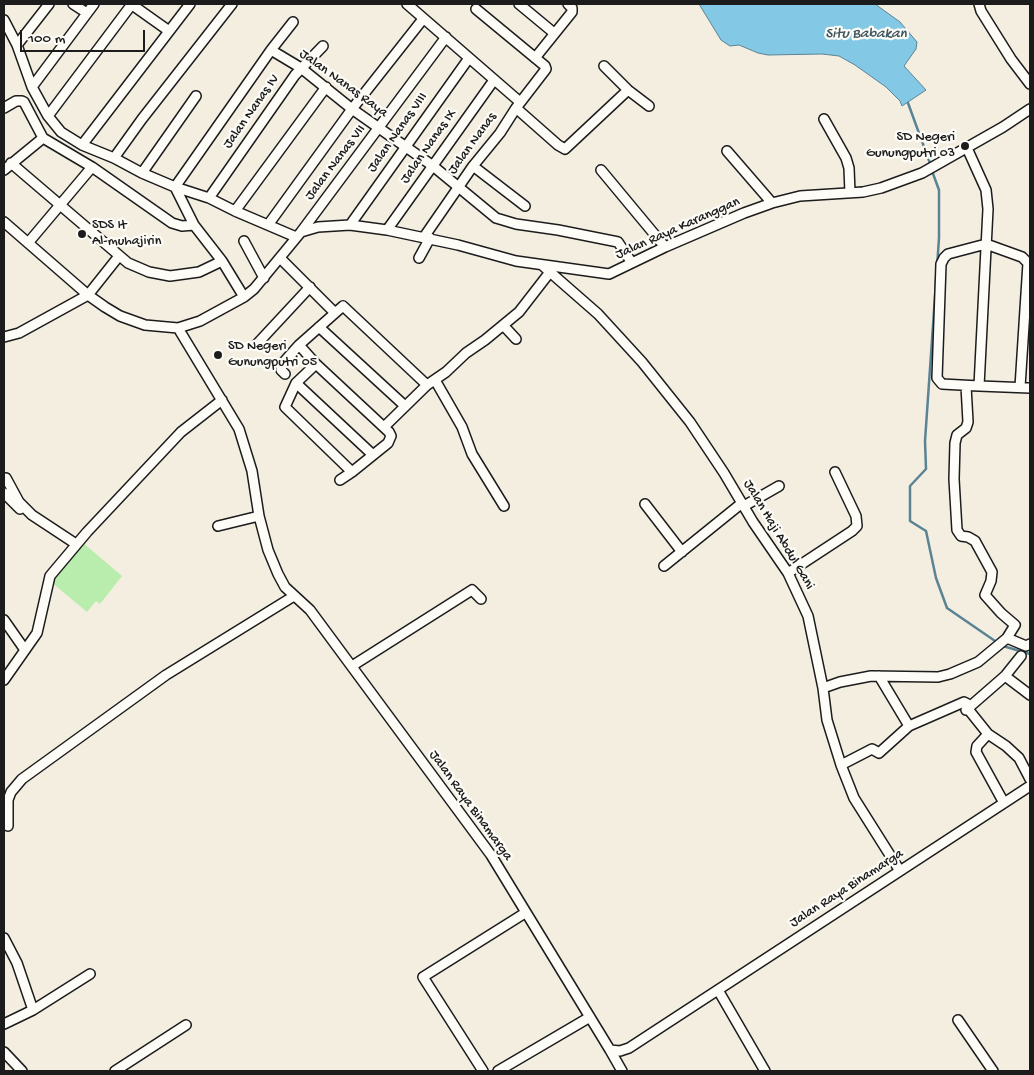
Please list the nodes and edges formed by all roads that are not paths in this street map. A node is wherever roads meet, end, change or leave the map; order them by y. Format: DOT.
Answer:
graph roads {
  1 [pos="49,4"];
  2 [pos="73,4"];
  3 [pos="94,4"];
  4 [pos="132,4"];
  5 [pos="190,4"];
  6 [pos="232,4"];
  7 [pos="407,4"];
  8 [pos="519,4"];
  9 [pos="568,4"];
  10 [pos="979,4"];
  11 [pos="476,9"];
  12 [pos="87,13"];
  13 [pos="424,19"];
  14 [pos="4,20"];
  15 [pos="293,22"];
  16 [pos="169,31"];
  17 [pos="554,33"];
  18 [pos="446,37"];
  19 [pos="17,45"];
  20 [pos="323,46"];
  21 [pos="271,50"];
  22 [pos="469,58"];
  23 [pos="535,58"];
  24 [pos="604,66"];
  25 [pos="301,68"];
  26 [pos="494,80"];
  27 [pos="1030,84"];
  28 [pos="32,87"];
  29 [pos="326,87"];
  30 [pos="628,90"];
  31 [pos="196,96"];
  32 [pos="518,105"];
  33 [pos="649,106"];
  34 [pos="4,108"];
  35 [pos="352,109"];
  36 [pos="1030,109"];
  37 [pos="48,116"];
  38 [pos="824,119"];
  39 [pos="379,128"];
  40 [pos="43,138"];
  41 [pos="82,145"];
  42 [pos="405,146"];
  43 [pos="966,148"];
  44 [pos="727,151"];
  45 [pos="114,158"];
  46 [pos="12,163"];
  47 [pos="433,166"];
  48 [pos="473,166"];
  49 [pos="92,167"];
  50 [pos="4,170"];
  51 [pos="601,170"];
  52 [pos="142,173"];
  53 [pos="459,186"];
  54 [pos="175,187"];
  55 [pos="850,193"];
  56 [pos="210,198"];
  57 [pos="772,203"];
  58 [pos="60,206"];
  59 [pos="525,206"];
  60 [pos="235,211"];
  61 [pos="4,222"];
  62 [pos="194,225"];
  63 [pos="268,225"];
  64 [pos="350,225"];
  65 [pos="387,230"];
  66 [pos="299,235"];
  67 [pos="427,238"];
  68 [pos="244,241"];
  69 [pos="28,242"];
  70 [pos="986,244"];
  71 [pos="665,247"];
  72 [pos="119,256"];
  73 [pos="280,258"];
  74 [pos="419,258"];
  75 [pos="222,261"];
  76 [pos="632,263"];
  77 [pos="542,265"];
  78 [pos="550,272"];
  79 [pos="264,278"];
  80 [pos="310,287"];
  81 [pos="88,296"];
  82 [pos="244,297"];
  83 [pos="334,312"];
  84 [pos="503,325"];
  85 [pos="319,327"];
  86 [pos="178,328"];
  87 [pos="4,336"];
  88 [pos="516,339"];
  89 [pos="257,344"];
  90 [pos="299,345"];
  91 [pos="316,364"];
  92 [pos="285,374"];
  93 [pos="296,382"];
  94 [pos="431,383"];
  95 [pos="966,386"];
  96 [pos="979,386"];
  97 [pos="1020,387"];
  98 [pos="1030,388"];
  99 [pos="222,400"];
  100 [pos="405,406"];
  101 [pos="384,427"];
  102 [pos="373,455"];
  103 [pos="352,472"];
  104 [pos="835,472"];
  105 [pos="6,478"];
  106 [pos="340,480"];
  107 [pos="779,486"];
  108 [pos="4,493"];
  109 [pos="646,504"];
  110 [pos="743,504"];
  111 [pos="504,506"];
  112 [pos="259,516"];
  113 [pos="218,526"];
  114 [pos="51,529"];
  115 [pos="76,544"];
  116 [pos="682,552"];
  117 [pos="664,566"];
  118 [pos="788,572"];
  119 [pos="294,596"];
  120 [pos="482,599"];
  121 [pos="4,620"];
  122 [pos="1003,642"];
  123 [pos="1030,644"];
  124 [pos="26,650"];
  125 [pos="1021,656"];
  126 [pos="352,666"];
  127 [pos="879,676"];
  128 [pos="1005,676"];
  129 [pos="4,680"];
  130 [pos="823,688"];
  131 [pos="1030,695"];
  132 [pos="966,711"];
  133 [pos="909,726"];
  134 [pos="988,734"];
  135 [pos="841,765"];
  136 [pos="1030,779"];
  137 [pos="1030,786"];
  138 [pos="1004,803"];
  139 [pos="8,826"];
  140 [pos="900,871"];
  141 [pos="525,913"];
  142 [pos="4,938"];
  143 [pos="90,974"];
  144 [pos="718,990"];
  145 [pos="33,1010"];
  146 [pos="590,1017"];
  147 [pos="958,1020"];
  148 [pos="4,1024"];
  149 [pos="186,1025"];
  150 [pos="610,1050"];
  151 [pos="4,1052"];
  152 [pos="22,1071"];
  153 [pos="115,1071"];
  154 [pos="482,1071"];
  155 [pos="498,1071"];
  156 [pos="622,1071"];
  157 [pos="765,1071"];
  158 [pos="993,1071"];
  1 -- 19 [label="street"];
  2 -- 12 [label="street"];
  3 -- 12 [label="street"];
  4 -- 16 [label="street"];
  4 -- 37 [label="street"];
  5 -- 16 [label="street"];
  6 -- 45 [label="street"];
  7 -- 13 [label="street"];
  8 -- 17 [label="street"];
  9 -- 17 [label="street"];
  10 -- 27 [label="street"];
  11 -- 23 [label="street"];
  12 -- 28 [label="street"];
  13 -- 18 [label="street"];
  13 -- 35 [label="street"];
  14 -- 19 [label="street"];
  15 -- 21 [label="street"];
  16 -- 41 [label="street"];
  17 -- 23 [label="street"];
  18 -- 22 [label="street"];
  18 -- 39 [label="street, Jalan Nanas VII"];
  19 -- 28 [label="street"];
  20 -- 25 [label="street, Jalan Nanas IV"];
  21 -- 25 [label="street, Jalan Nanas Raya"];
  21 -- 54 [label="street"];
  22 -- 26 [label="street"];
  22 -- 42 [label="street, Jalan Nanas VIII"];
  23 -- 32 [label="street, Jalan Nanas"];
  24 -- 30 [label="street"];
  25 -- 29 [label="street, Jalan Nanas Raya"];
  25 -- 56 [label="street, Jalan Nanas IV"];
  26 -- 32 [label="street"];
  26 -- 47 [label="street, Jalan Nanas IX"];
  28 -- 37 [label="street"];
  29 -- 35 [label="street, Jalan Nanas Raya"];
  29 -- 60 [label="street"];
  30 -- 32 [label="street"];
  30 -- 33 [label="street"];
  31 -- 52 [label="street"];
  32 -- 48 [label="street, Jalan Nanas"];
  34 -- 40 [label="street"];
  35 -- 39 [label="street, Jalan Nanas Raya"];
  35 -- 63 [label="street"];
  36 -- 43 [label="street, Jalan Raya Karanggan"];
  37 -- 41 [label="street"];
  38 -- 55 [label="street"];
  39 -- 42 [label="street, Jalan Nanas Raya"];
  39 -- 66 [label="street, Jalan Nanas VII"];
  40 -- 46 [label="street"];
  40 -- 49 [label="street"];
  41 -- 45 [label="street"];
  42 -- 47 [label="street, Jalan Nanas Raya"];
  42 -- 64 [label="street, Jalan Nanas VIII"];
  43 -- 55 [label="street, Jalan Raya Karanggan"];
  43 -- 70 [label="street"];
  44 -- 57 [label="street"];
  45 -- 52 [label="street"];
  46 -- 50 [label="street"];
  46 -- 58 [label="street"];
  47 -- 53 [label="street, Jalan Nanas Raya"];
  47 -- 65 [label="street, Jalan Nanas IX"];
  48 -- 53 [label="street, Jalan Nanas"];
  48 -- 59 [label="street"];
  49 -- 58 [label="street"];
  49 -- 62 [label="street"];
  51 -- 71 [label="street"];
  52 -- 54 [label="street"];
  53 -- 67 [label="street, Jalan Nanas"];
  53 -- 76 [label="street, Jalan Nanas Raya"];
  54 -- 56 [label="street"];
  54 -- 62 [label="street"];
  55 -- 57 [label="street, Jalan Raya Karanggan"];
  56 -- 60 [label="street"];
  57 -- 71 [label="street, Jalan Raya Karanggan"];
  58 -- 69 [label="street"];
  58 -- 72 [label="street"];
  60 -- 63 [label="street"];
  61 -- 69 [label="street"];
  62 -- 75 [label="street"];
  63 -- 66 [label="street"];
  64 -- 65 [label="street, Jalan Raya Karanggan"];
  64 -- 66 [label="street, Jalan Raya Karanggan"];
  65 -- 67 [label="street, Jalan Raya Karanggan"];
  66 -- 73 [label="street"];
  67 -- 74 [label="street, Jalan Nanas"];
  67 -- 77 [label="street, Jalan Raya Karanggan"];
  68 -- 79 [label="street"];
  69 -- 81 [label="street"];
  70 -- 95 [label="street"];
  70 -- 96 [label="street"];
  70 -- 97 [label="street"];
  71 -- 76 [label="street, Jalan Raya Karanggan"];
  72 -- 75 [label="street"];
  72 -- 81 [label="street"];
  73 -- 79 [label="street"];
  73 -- 80 [label="street"];
  75 -- 82 [label="street"];
  76 -- 77 [label="street, Jalan Raya Karanggan"];
  77 -- 78 [label="street, Jalan Haji Abdul Gani"];
  78 -- 84 [label="street"];
  78 -- 110 [label="street, Jalan Haji Abdul Gani"];
  79 -- 82 [label="street"];
  80 -- 83 [label="street"];
  80 -- 89 [label="street"];
  81 -- 86 [label="street"];
  81 -- 87 [label="street"];
  82 -- 86 [label="street"];
  83 -- 85 [label="street"];
  83 -- 94 [label="street"];
  84 -- 88 [label="street"];
  84 -- 94 [label="street"];
  85 -- 90 [label="street"];
  85 -- 100 [label="street"];
  86 -- 99 [label="street, Jalan Raya Binamarga"];
  90 -- 91 [label="street"];
  90 -- 92 [label="street"];
  91 -- 93 [label="street"];
  91 -- 101 [label="street"];
  93 -- 102 [label="street"];
  93 -- 103 [label="street"];
  94 -- 100 [label="street"];
  94 -- 111 [label="street"];
  95 -- 96 [label="street"];
  95 -- 122 [label="street"];
  96 -- 97 [label="street"];
  97 -- 98 [label="street"];
  99 -- 112 [label="street, Jalan Raya Binamarga"];
  99 -- 115 [label="street"];
  100 -- 101 [label="street"];
  101 -- 102 [label="street"];
  102 -- 103 [label="street"];
  103 -- 106 [label="street"];
  104 -- 118 [label="street"];
  105 -- 114 [label="street"];
  107 -- 110 [label="street"];
  108 -- 114 [label="street"];
  109 -- 116 [label="street"];
  110 -- 116 [label="street"];
  110 -- 118 [label="street, Jalan Haji Abdul Gani"];
  112 -- 113 [label="street"];
  112 -- 119 [label="street, Jalan Raya Binamarga"];
  114 -- 115 [label="street"];
  115 -- 124 [label="street"];
  116 -- 117 [label="street"];
  118 -- 130 [label="street, Jalan Haji Abdul Gani"];
  119 -- 126 [label="street, Jalan Raya Binamarga"];
  119 -- 139 [label="street"];
  120 -- 126 [label="street"];
  121 -- 124 [label="street"];
  122 -- 123 [label="street"];
  122 -- 127 [label="street"];
  124 -- 129 [label="street"];
  125 -- 128 [label="street"];
  126 -- 141 [label="street, Jalan Raya Binamarga"];
  127 -- 130 [label="street"];
  127 -- 133 [label="street"];
  128 -- 131 [label="street"];
  128 -- 132 [label="street"];
  130 -- 135 [label="street, Jalan Haji Abdul Gani"];
  132 -- 133 [label="street"];
  132 -- 134 [label="street"];
  133 -- 135 [label="street"];
  134 -- 136 [label="street"];
  134 -- 138 [label="street"];
  135 -- 140 [label="street, Jalan Haji Abdul Gani"];
  137 -- 138 [label="street, Jalan Raya Binamarga"];
  138 -- 140 [label="street, Jalan Raya Binamarga"];
  140 -- 144 [label="street, Jalan Raya Binamarga"];
  141 -- 146 [label="street, Jalan Raya Binamarga"];
  141 -- 154 [label="street"];
  142 -- 145 [label="street"];
  143 -- 145 [label="street"];
  144 -- 150 [label="street, Jalan Raya Binamarga"];
  144 -- 157 [label="street"];
  145 -- 148 [label="street"];
  146 -- 150 [label="street, Jalan Raya Binamarga"];
  146 -- 155 [label="street"];
  147 -- 158 [label="street"];
  149 -- 153 [label="street"];
  150 -- 156 [label="street"];
  151 -- 152 [label="street"];
}
